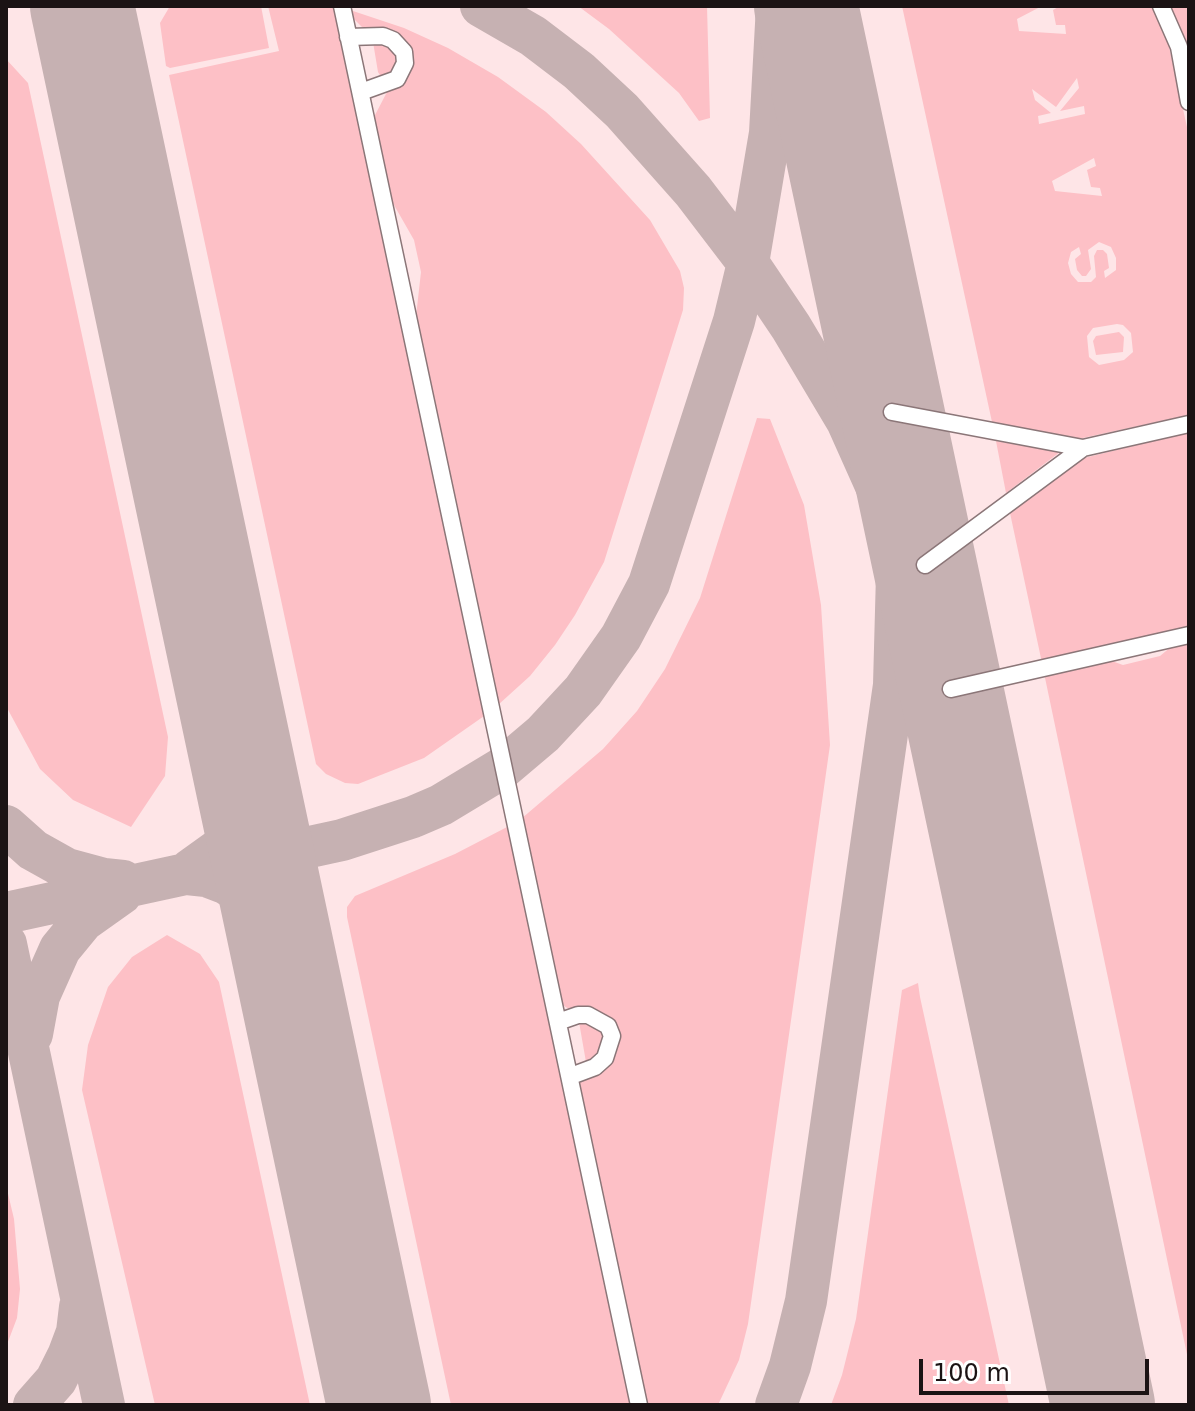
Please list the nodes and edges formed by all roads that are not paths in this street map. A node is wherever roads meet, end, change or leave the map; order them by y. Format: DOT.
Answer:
graph roads {
  1 [pos="342,6"];
  2 [pos="1161,6"];
  3 [pos="348,37"];
  4 [pos="361,92"];
  5 [pos="1189,102"];
  6 [pos="892,412"];
  7 [pos="1189,424"];
  8 [pos="1083,448"];
  9 [pos="925,565"];
  10 [pos="1189,635"];
  11 [pos="951,689"];
  12 [pos="558,1022"];
  13 [pos="571,1076"];
  14 [pos="639,1405"];
  1 -- 3 [label="lane"];
  2 -- 5 [label="lane"];
  3 -- 4 [label="lane"];
  3 -- 4 [label="lane"];
  4 -- 12 [label="lane"];
  6 -- 8 [label="lane"];
  7 -- 8 [label="lane"];
  8 -- 9 [label="lane"];
  10 -- 11 [label="lane"];
  12 -- 13 [label="lane"];
  12 -- 13 [label="lane"];
  13 -- 14 [label="lane"];
}
